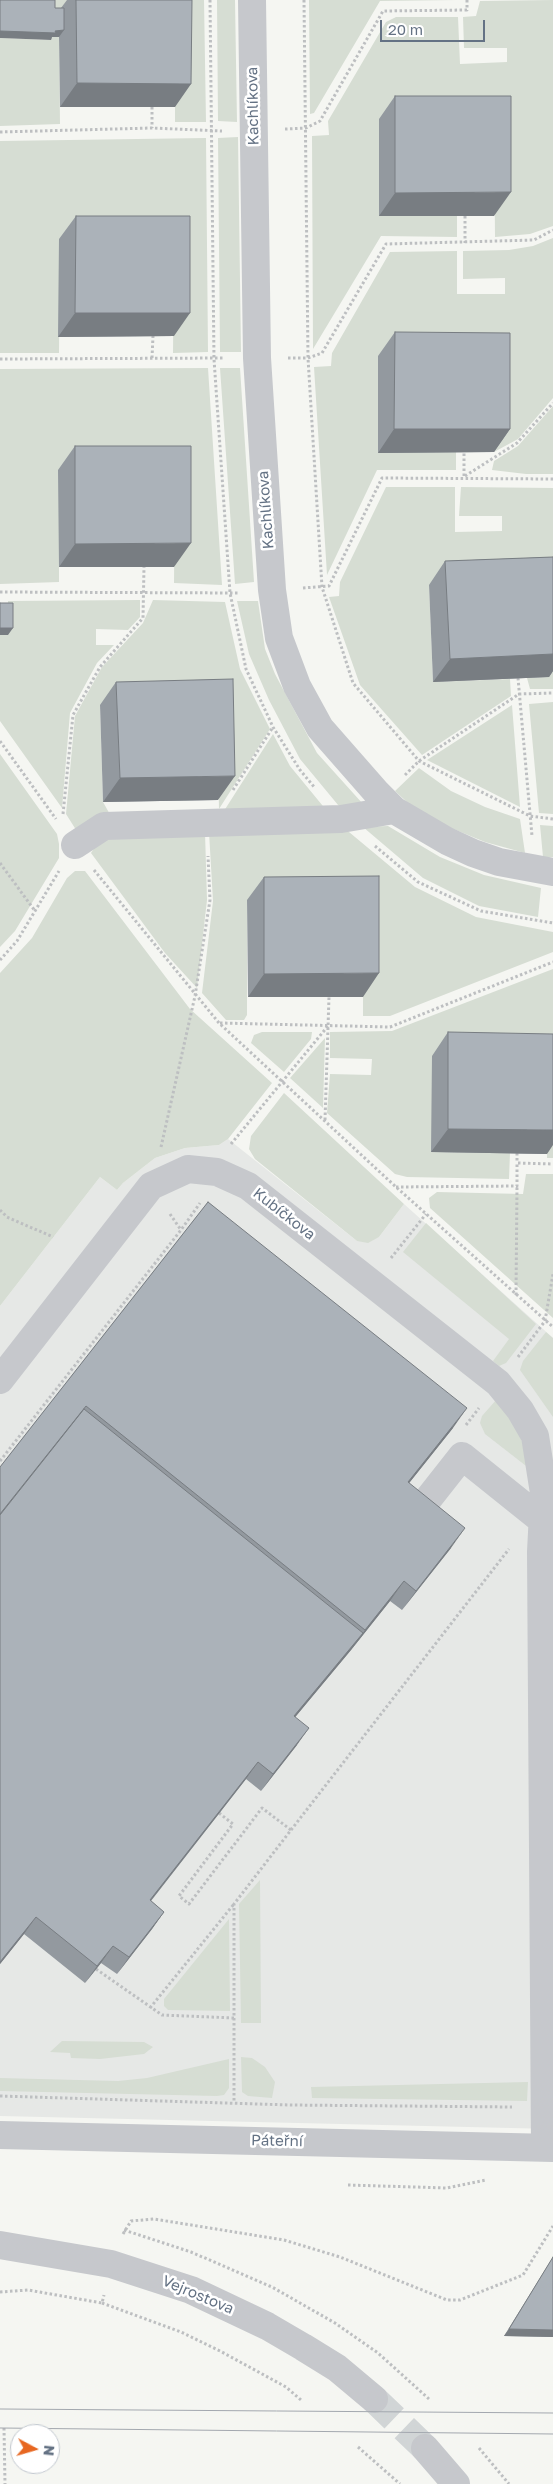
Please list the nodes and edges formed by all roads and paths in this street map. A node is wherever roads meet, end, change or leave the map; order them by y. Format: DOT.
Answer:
graph roads {
  1 [pos="252,0"];
  2 [pos="304,0"];
  3 [pos="467,0"];
  4 [pos="152,107"];
  5 [pos="152,128"];
  6 [pos="306,128"];
  7 [pos="254,130"];
  8 [pos="0,132"];
  9 [pos="465,216"];
  10 [pos="553,230"];
  11 [pos="465,243"];
  12 [pos="153,336"];
  13 [pos="152,358"];
  14 [pos="257,358"];
  15 [pos="308,358"];
  16 [pos="0,359"];
  17 [pos="553,403"];
  18 [pos="464,452"];
  19 [pos="464,477"];
  20 [pos="553,478"];
  21 [pos="144,567"];
  22 [pos="322,586"];
  23 [pos="0,592"];
  24 [pos="230,593"];
  25 [pos="143,594"];
  26 [pos="518,678"];
  27 [pos="553,693"];
  28 [pos="519,694"];
  29 [pos="273,727"];
  30 [pos="0,741"];
  31 [pos="419,761"];
  32 [pos="388,804"];
  33 [pos="530,816"];
  34 [pos="341,819"];
  35 [pos="553,819"];
  36 [pos="210,822"];
  37 [pos="68,835"];
  38 [pos="0,863"];
  39 [pos="544,871"];
  40 [pos="36,911"];
  41 [pos="553,923"];
  42 [pos="0,960"];
  43 [pos="553,962"];
  44 [pos="195,996"];
  45 [pos="329,997"];
  46 [pos="219,1023"];
  47 [pos="328,1026"];
  48 [pos="282,1081"];
  49 [pos="325,1120"];
  50 [pos="517,1153"];
  51 [pos="517,1163"];
  52 [pos="553,1164"];
  53 [pos="217,1172"];
  54 [pos="152,1186"];
  55 [pos="517,1186"];
  56 [pos="396,1187"];
  57 [pos="0,1210"];
  58 [pos="426,1214"];
  59 [pos="181,1230"];
  60 [pos="53,1237"];
  61 [pos="553,1274"];
  62 [pos="372,1282"];
  63 [pos="516,1295"];
  64 [pos="545,1321"];
  65 [pos="553,1327"];
  66 [pos="0,1380"];
  67 [pos="458,1419"];
  68 [pos="473,1431"];
  69 [pos="0,1461"];
  70 [pos="414,1518"];
  71 [pos="543,1521"];
  72 [pos="493,1570"];
  73 [pos="219,1813"];
  74 [pos="291,1830"];
  75 [pos="234,1904"];
  76 [pos="96,1969"];
  77 [pos="150,2008"];
  78 [pos="234,2018"];
  79 [pos="0,2096"];
  80 [pos="234,2102"];
  81 [pos="545,2107"];
  82 [pos="0,2135"];
  83 [pos="549,2148"];
  84 [pos="492,2179"];
  85 [pos="348,2186"];
  86 [pos="553,2226"];
  87 [pos="0,2245"];
  88 [pos="111,2264"];
  89 [pos="0,2292"];
  90 [pos="102,2303"];
  91 [pos="374,2399"];
  92 [pos="301,2400"];
  93 [pos="4,2428"];
  94 [pos="358,2447"];
  95 [pos="425,2448"];
  96 [pos="479,2448"];
  97 [pos="5,2484"];
  98 [pos="400,2484"];
  99 [pos="456,2484"];
  100 [pos="508,2484"];
  1 -- 7 [label="street, Kachlíkova"];
  2 -- 6 [label="path"];
  3 -- 6 [label="path"];
  4 -- 5 [label="path"];
  5 -- 7 [label="path"];
  5 -- 8 [label="path"];
  6 -- 15 [label="path"];
  7 -- 14 [label="street, Kachlíkova"];
  9 -- 11 [label="path"];
  10 -- 11 [label="path"];
  11 -- 15 [label="path"];
  12 -- 13 [label="path"];
  13 -- 14 [label="path"];
  13 -- 16 [label="path"];
  14 -- 15 [label="path"];
  14 -- 32 [label="street, Kachlíkova"];
  15 -- 22 [label="path"];
  17 -- 19 [label="path"];
  18 -- 19 [label="path"];
  19 -- 20 [label="path"];
  19 -- 22 [label="path"];
  21 -- 25 [label="path"];
  22 -- 31 [label="path"];
  23 -- 25 [label="path"];
  24 -- 25 [label="path"];
  25 -- 37 [label="path"];
  26 -- 28 [label="path"];
  27 -- 28 [label="path"];
  28 -- 31 [label="path"];
  28 -- 33 [label="path"];
  29 -- 36 [label="path"];
  30 -- 37 [label="path"];
  31 -- 32 [label="path"];
  31 -- 33 [label="path"];
  32 -- 34 [label="street"];
  32 -- 39 [label="street, Kachlíkova"];
  33 -- 35 [label="path"];
  33 -- 39 [label="path"];
  34 -- 36 [label="street"];
  34 -- 41 [label="path"];
  36 -- 37 [label="street"];
  36 -- 44 [label="path"];
  37 -- 40 [label="path"];
  37 -- 44 [label="path"];
  38 -- 40 [label="path"];
  40 -- 42 [label="path"];
  43 -- 47 [label="path"];
  44 -- 46 [label="path"];
  44 -- 54 [label="path"];
  45 -- 47 [label="path"];
  46 -- 47 [label="path"];
  46 -- 48 [label="path"];
  47 -- 48 [label="path"];
  47 -- 49 [label="path"];
  48 -- 49 [label="path"];
  48 -- 53 [label="path"];
  49 -- 56 [label="path"];
  50 -- 51 [label="path"];
  51 -- 52 [label="path"];
  51 -- 55 [label="path"];
  53 -- 54 [label="street, Kubíčkova"];
  53 -- 59 [label="path"];
  53 -- 62 [label="street, Kubíčkova"];
  54 -- 59 [label="path"];
  54 -- 66 [label="street, Kubíčkova"];
  55 -- 56 [label="path"];
  55 -- 63 [label="path"];
  56 -- 58 [label="path"];
  57 -- 60 [label="path"];
  58 -- 62 [label="path"];
  58 -- 63 [label="path"];
  59 -- 69 [label="path"];
  61 -- 64 [label="path"];
  62 -- 71 [label="street, Kubíčkova"];
  63 -- 64 [label="path"];
  64 -- 65 [label="path"];
  67 -- 68 [label="path"];
  70 -- 71 [label="street"];
  71 -- 81 [label="street, Kubíčkova"];
  72 -- 74 [label="path"];
  73 -- 74 [label="path"];
  74 -- 75 [label="path"];
  75 -- 77 [label="path"];
  75 -- 78 [label="path"];
  76 -- 77 [label="path"];
  77 -- 78 [label="path"];
  78 -- 80 [label="path"];
  79 -- 80 [label="path"];
  80 -- 81 [label="path"];
  81 -- 83 [label="street, Kubíčkova"];
  82 -- 83 [label="street, Páteřní"];
  84 -- 85 [label="path"];
  86 -- 88 [label="path"];
  87 -- 88 [label="street, Vejrostova"];
  88 -- 90 [label="path"];
  88 -- 91 [label="street, Vejrostova"];
  89 -- 90 [label="path"];
  90 -- 92 [label="path"];
  93 -- 97 [label="path"];
  94 -- 98 [label="path"];
  95 -- 99 [label="street"];
  96 -- 100 [label="path"];
}
